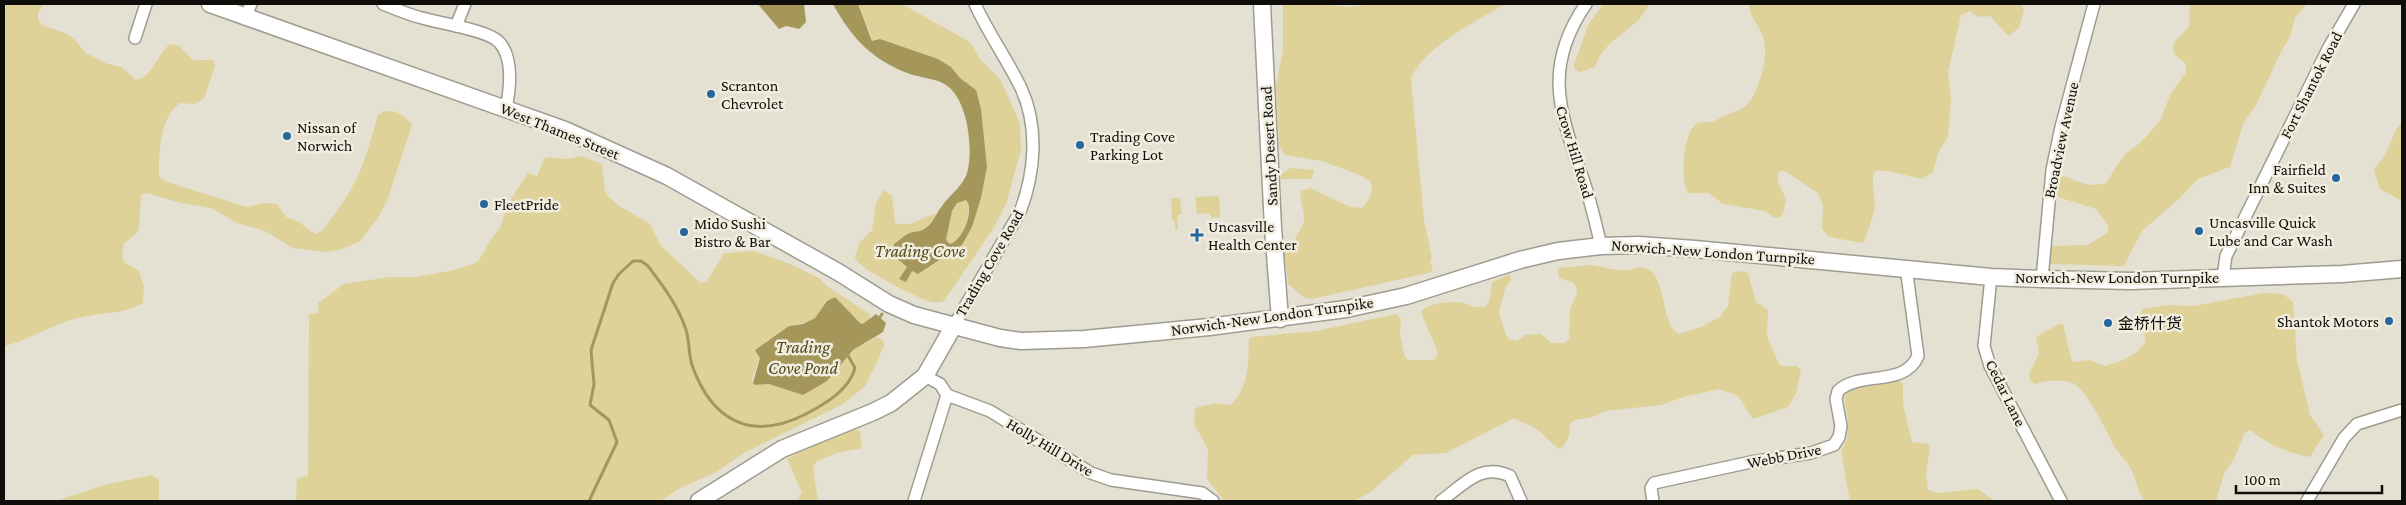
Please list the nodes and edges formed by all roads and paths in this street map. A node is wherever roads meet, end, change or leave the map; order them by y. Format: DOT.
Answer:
graph roads {
  1 [pos="146,4"];
  2 [pos="210,4"];
  3 [pos="383,4"];
  4 [pos="465,4"];
  5 [pos="974,4"];
  6 [pos="1262,4"];
  7 [pos="1586,4"];
  8 [pos="2094,4"];
  9 [pos="2354,4"];
  10 [pos="248,10"];
  11 [pos="456,26"];
  12 [pos="135,38"];
  13 [pos="506,109"];
  14 [pos="1601,246"];
  15 [pos="1906,267"];
  16 [pos="2402,269"];
  17 [pos="1991,277"];
  18 [pos="2223,277"];
  19 [pos="2042,279"];
  20 [pos="888,304"];
  21 [pos="1280,318"];
  22 [pos="953,327"];
  23 [pos="925,376"];
  24 [pos="947,395"];
  25 [pos="2402,410"];
  26 [pos="699,501"];
  27 [pos="914,501"];
  28 [pos="1213,501"];
  29 [pos="1441,501"];
  30 [pos="1521,501"];
  31 [pos="1653,501"];
  32 [pos="2061,501"];
  33 [pos="2307,501"];
  1 -- 12 [label="street"];
  2 -- 10 [label="main road, West Thames Street"];
  3 -- 11 [label="street"];
  4 -- 11 [label="street"];
  5 -- 22 [label="street, Trading Cove Road"];
  6 -- 21 [label="main road, Sandy Desert Road"];
  7 -- 14 [label="street, Crow Hill Road"];
  8 -- 19 [label="street, Broadview Avenue"];
  9 -- 18 [label="street, Fort Shantok Road"];
  10 -- 13 [label="main road, West Thames Street"];
  11 -- 13 [label="street"];
  13 -- 20 [label="main road, West Thames Street"];
  14 -- 15 [label="main road, Norwich-New London Turnpike"];
  14 -- 21 [label="main road, Norwich-New London Turnpike"];
  15 -- 17 [label="main road, Norwich-New London Turnpike"];
  15 -- 31 [label="street, Webb Drive"];
  16 -- 18 [label="main road, Norwich-New London Turnpike"];
  17 -- 19 [label="main road, Norwich-New London Turnpike"];
  17 -- 32 [label="street, Cedar Lane"];
  18 -- 19 [label="main road, Norwich-New London Turnpike"];
  20 -- 22 [label="main road, Norwich-New London Turnpike"];
  21 -- 22 [label="main road, Norwich-New London Turnpike"];
  22 -- 23 [label="main road"];
  23 -- 24 [label="street"];
  23 -- 26 [label="main road"];
  24 -- 27 [label="street"];
  24 -- 28 [label="street, Holly Hill Drive"];
  25 -- 33 [label="street"];
  29 -- 30 [label="street"];
}
